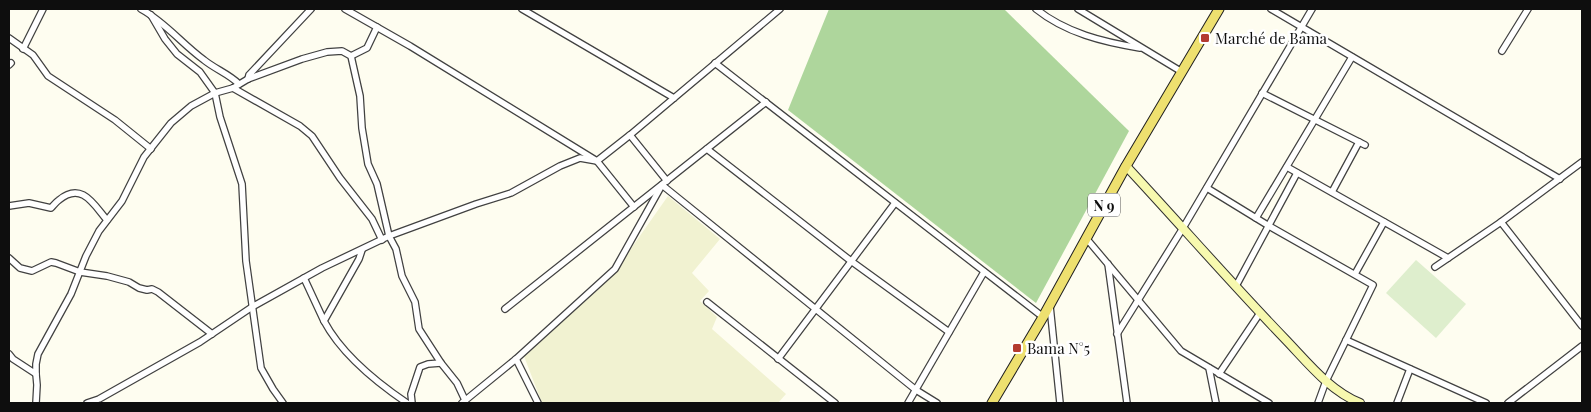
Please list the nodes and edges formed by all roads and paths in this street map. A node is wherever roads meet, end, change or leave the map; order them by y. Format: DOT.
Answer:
graph roads {
  1 [pos="43,9"];
  2 [pos="141,9"];
  3 [pos="311,9"];
  4 [pos="345,9"];
  5 [pos="522,9"];
  6 [pos="780,9"];
  7 [pos="1036,9"];
  8 [pos="1078,9"];
  9 [pos="1219,9"];
  10 [pos="1271,9"];
  11 [pos="1312,9"];
  12 [pos="1528,9"];
  13 [pos="151,14"];
  14 [pos="377,27"];
  15 [pos="1302,27"];
  16 [pos="9,38"];
  17 [pos="23,49"];
  18 [pos="1145,49"];
  19 [pos="1502,52"];
  20 [pos="351,56"];
  21 [pos="1352,57"];
  22 [pos="715,63"];
  23 [pos="1182,72"];
  24 [pos="248,79"];
  25 [pos="239,84"];
  26 [pos="233,88"];
  27 [pos="215,93"];
  28 [pos="1262,94"];
  29 [pos="674,98"];
  30 [pos="766,102"];
  31 [pos="1315,120"];
  32 [pos="630,135"];
  33 [pos="151,149"];
  34 [pos="707,149"];
  35 [pos="597,161"];
  36 [pos="1582,162"];
  37 [pos="1126,166"];
  38 [pos="1287,167"];
  39 [pos="1297,173"];
  40 [pos="1560,179"];
  41 [pos="664,183"];
  42 [pos="1207,188"];
  43 [pos="1332,192"];
  44 [pos="895,203"];
  45 [pos="9,206"];
  46 [pos="634,207"];
  47 [pos="1256,218"];
  48 [pos="107,220"];
  49 [pos="1384,222"];
  50 [pos="1502,222"];
  51 [pos="1268,226"];
  52 [pos="1183,228"];
  53 [pos="389,236"];
  54 [pos="1086,238"];
  55 [pos="382,240"];
  56 [pos="362,250"];
  57 [pos="9,258"];
  58 [pos="1448,258"];
  59 [pos="851,261"];
  60 [pos="1108,264"];
  61 [pos="1435,267"];
  62 [pos="80,272"];
  63 [pos="984,272"];
  64 [pos="1354,274"];
  65 [pos="304,278"];
  66 [pos="1236,286"];
  67 [pos="1138,300"];
  68 [pos="707,302"];
  69 [pos="1049,304"];
  70 [pos="252,307"];
  71 [pos="815,308"];
  72 [pos="505,309"];
  73 [pos="1260,313"];
  74 [pos="1043,317"];
  75 [pos="324,321"];
  76 [pos="1582,326"];
  77 [pos="949,332"];
  78 [pos="212,334"];
  79 [pos="1118,334"];
  80 [pos="1346,340"];
  81 [pos="1582,346"];
  82 [pos="9,354"];
  83 [pos="516,359"];
  84 [pos="778,359"];
  85 [pos="440,363"];
  86 [pos="1209,368"];
  87 [pos="1410,369"];
  88 [pos="36,374"];
  89 [pos="1219,374"];
  90 [pos="1326,381"];
  91 [pos="916,390"];
  92 [pos="98,401"];
  93 [pos="464,402"];
  94 [pos="1352,402"];
  95 [pos="36,403"];
  96 [pos="87,403"];
  97 [pos="283,403"];
  98 [pos="407,403"];
  99 [pos="412,403"];
  100 [pos="538,403"];
  101 [pos="835,403"];
  102 [pos="908,403"];
  103 [pos="937,403"];
  104 [pos="992,403"];
  105 [pos="1060,403"];
  106 [pos="1127,403"];
  107 [pos="1216,403"];
  108 [pos="1270,403"];
  109 [pos="1318,403"];
  110 [pos="1360,403"];
  111 [pos="1397,403"];
  112 [pos="1486,403"];
  113 [pos="1508,403"];
  1 -- 17 [label="street"];
  2 -- 13 [label="street"];
  3 -- 24 [label="street"];
  4 -- 14 [label="street"];
  5 -- 29 [label="street"];
  6 -- 22 [label="street"];
  7 -- 18 [label="street"];
  8 -- 18 [label="street"];
  9 -- 23 [label="main road, N 9"];
  10 -- 15 [label="street"];
  11 -- 15 [label="street"];
  12 -- 19 [label="street"];
  13 -- 25 [label="street"];
  13 -- 27 [label="street"];
  14 -- 20 [label="street"];
  14 -- 35 [label="street"];
  15 -- 21 [label="street"];
  15 -- 28 [label="street"];
  16 -- 17 [label="street"];
  17 -- 33 [label="street"];
  18 -- 23 [label="street"];
  20 -- 24 [label="street"];
  20 -- 53 [label="street"];
  21 -- 31 [label="street"];
  21 -- 40 [label="street"];
  22 -- 29 [label="street"];
  22 -- 30 [label="street"];
  23 -- 37 [label="main road, N 9"];
  24 -- 25 [label="street"];
  25 -- 26 [label="street"];
  26 -- 27 [label="street"];
  26 -- 55 [label="street"];
  27 -- 33 [label="street"];
  27 -- 70 [label="street"];
  28 -- 31 [label="street"];
  28 -- 42 [label="street"];
  29 -- 32 [label="street"];
  30 -- 34 [label="street"];
  30 -- 44 [label="street"];
  31 -- 38 [label="street"];
  31 -- 43 [label="street"];
  32 -- 35 [label="street"];
  32 -- 41 [label="street"];
  33 -- 48 [label="street"];
  34 -- 41 [label="street"];
  34 -- 59 [label="street"];
  35 -- 46 [label="street"];
  35 -- 53 [label="street"];
  36 -- 40 [label="street"];
  37 -- 52 [label="street"];
  37 -- 54 [label="main road, N 9"];
  38 -- 39 [label="street"];
  38 -- 47 [label="street"];
  39 -- 43 [label="street"];
  39 -- 51 [label="street"];
  40 -- 50 [label="street"];
  41 -- 46 [label="street"];
  41 -- 71 [label="street"];
  41 -- 83 [label="street"];
  42 -- 47 [label="street"];
  42 -- 52 [label="street"];
  43 -- 49 [label="street"];
  44 -- 59 [label="street"];
  44 -- 63 [label="street"];
  45 -- 48 [label="street"];
  46 -- 72 [label="street"];
  47 -- 51 [label="street"];
  48 -- 62 [label="street"];
  49 -- 58 [label="street"];
  49 -- 64 [label="street"];
  50 -- 58 [label="street"];
  50 -- 76 [label="street"];
  51 -- 64 [label="street"];
  51 -- 66 [label="street"];
  52 -- 66 [label="street"];
  52 -- 67 [label="street"];
  53 -- 55 [label="street"];
  53 -- 85 [label="street"];
  54 -- 60 [label="street"];
  54 -- 69 [label="main road, N 9"];
  55 -- 56 [label="street"];
  56 -- 65 [label="street"];
  56 -- 75 [label="street"];
  57 -- 62 [label="street"];
  58 -- 61 [label="street"];
  59 -- 71 [label="street"];
  59 -- 77 [label="street"];
  60 -- 67 [label="street"];
  60 -- 79 [label="street"];
  62 -- 78 [label="street"];
  62 -- 88 [label="street"];
  63 -- 74 [label="street"];
  63 -- 77 [label="street"];
  64 -- 80 [label="street"];
  65 -- 70 [label="street"];
  65 -- 75 [label="street"];
  66 -- 73 [label="street"];
  67 -- 79 [label="street"];
  67 -- 86 [label="street"];
  68 -- 84 [label="street"];
  69 -- 74 [label="main road, N 9"];
  69 -- 105 [label="street"];
  70 -- 78 [label="street"];
  70 -- 97 [label="street"];
  71 -- 84 [label="street"];
  71 -- 91 [label="street"];
  73 -- 89 [label="street"];
  73 -- 90 [label="street"];
  74 -- 104 [label="main road, N 9"];
  75 -- 98 [label="street"];
  77 -- 91 [label="street"];
  78 -- 92 [label="street"];
  79 -- 106 [label="street"];
  80 -- 87 [label="street"];
  80 -- 90 [label="street"];
  81 -- 113 [label="street"];
  82 -- 88 [label="street"];
  83 -- 93 [label="street"];
  83 -- 100 [label="street"];
  84 -- 101 [label="street"];
  85 -- 93 [label="street"];
  85 -- 99 [label="street"];
  86 -- 89 [label="street"];
  86 -- 107 [label="street"];
  87 -- 111 [label="street"];
  87 -- 112 [label="street"];
  88 -- 95 [label="street"];
  89 -- 108 [label="street"];
  90 -- 94 [label="street"];
  90 -- 109 [label="street"];
  91 -- 102 [label="street"];
  91 -- 103 [label="street"];
  92 -- 96 [label="street"];
  94 -- 110 [label="street"];
}
